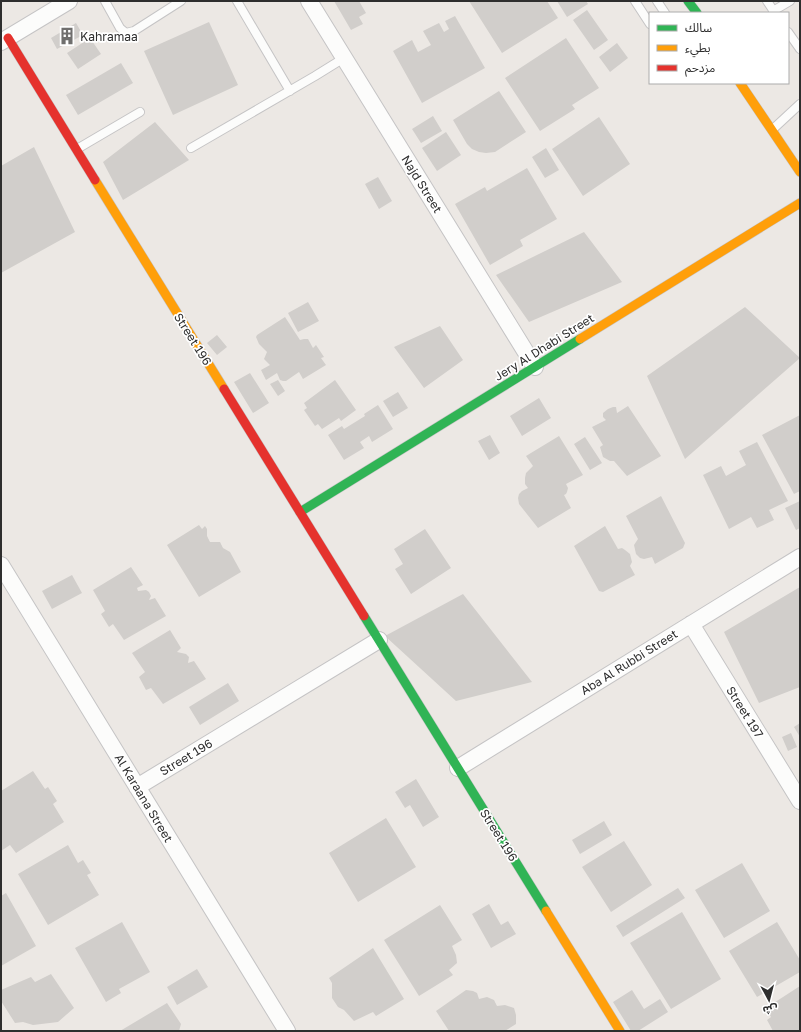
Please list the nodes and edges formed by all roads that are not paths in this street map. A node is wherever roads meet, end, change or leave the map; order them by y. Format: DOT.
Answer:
graph roads {
  1 [pos="69,1"];
  2 [pos="105,1"];
  3 [pos="181,1"];
  4 [pos="237,1"];
  5 [pos="309,1"];
  6 [pos="635,1"];
  7 [pos="657,1"];
  8 [pos="688,1"];
  9 [pos="767,1"];
  10 [pos="790,1"];
  11 [pos="664,12"];
  12 [pos="696,12"];
  13 [pos="774,12"];
  14 [pos="649,22"];
  15 [pos="789,33"];
  16 [pos="4,40"];
  17 [pos="800,49"];
  18 [pos="344,58"];
  19 [pos="741,84"];
  20 [pos="290,91"];
  21 [pos="800,104"];
  22 [pos="140,112"];
  23 [pos="772,130"];
  24 [pos="191,148"];
  25 [pos="77,149"];
  26 [pos="800,172"];
  27 [pos="800,203"];
  28 [pos="535,367"];
  29 [pos="300,512"];
  30 [pos="800,557"];
  31 [pos="1,565"];
  32 [pos="690,624"];
  33 [pos="379,640"];
  34 [pos="458,768"];
  35 [pos="137,787"];
  36 [pos="800,801"];
  37 [pos="287,1031"];
  38 [pos="620,1031"];
  1 -- 16 [label="street"];
  2 -- 3 [label="lane"];
  4 -- 20 [label="lane"];
  5 -- 18 [label="street, Najd Street"];
  6 -- 14 [label="lane"];
  7 -- 11 [label="lane"];
  8 -- 12 [label="street"];
  9 -- 13 [label="lane"];
  10 -- 13 [label="lane"];
  15 -- 17 [label="lane"];
  16 -- 25 [label="street, Street 196"];
  18 -- 20 [label="lane"];
  18 -- 28 [label="street, Najd Street"];
  19 -- 23 [label="street"];
  20 -- 24 [label="lane"];
  21 -- 23 [label="lane"];
  22 -- 25 [label="lane"];
  23 -- 26 [label="street"];
  25 -- 29 [label="street, Street 196"];
  27 -- 28 [label="street, Jery Al Dhabi Street"];
  28 -- 29 [label="street, Jery Al Dhabi Street"];
  29 -- 33 [label="street, Street 196"];
  30 -- 32 [label="street, Aba Al Rubbi Street"];
  31 -- 35 [label="street, Al Karaana Street"];
  32 -- 34 [label="street, Aba Al Rubbi Street"];
  32 -- 36 [label="street, Street 197"];
  33 -- 34 [label="street, Street 196"];
  33 -- 35 [label="street, Street 196"];
  34 -- 38 [label="street, Street 196"];
  35 -- 37 [label="street, Al Karaana Street"];
}
